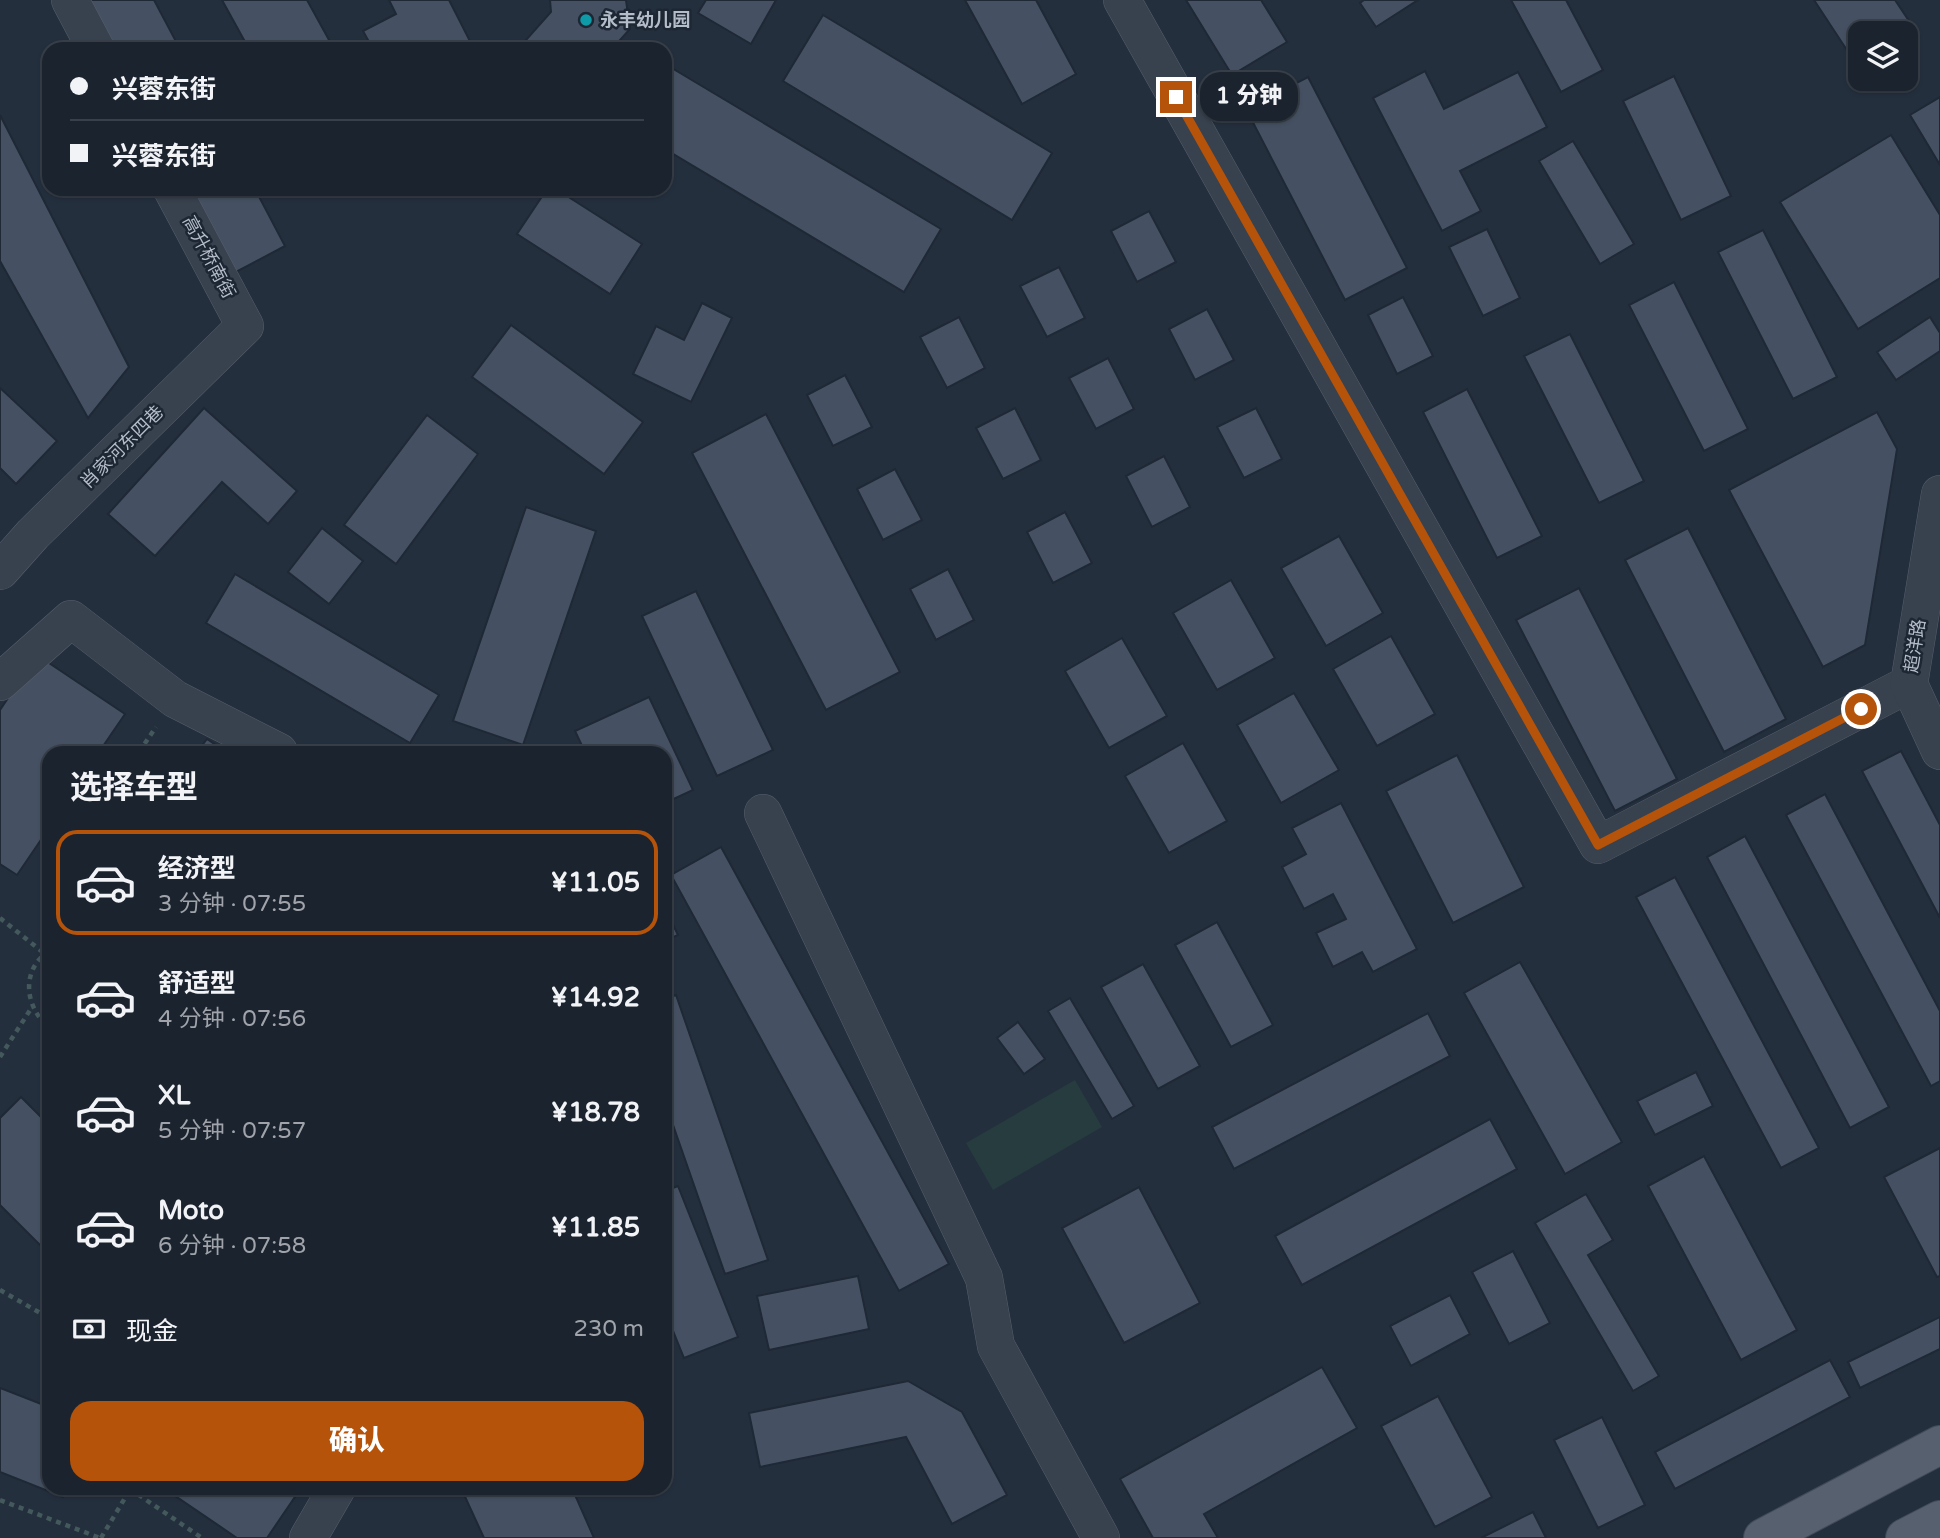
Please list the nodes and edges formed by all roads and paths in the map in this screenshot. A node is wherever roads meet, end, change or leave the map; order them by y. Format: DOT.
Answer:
graph roads {
  1 [pos="70,0"];
  2 [pos="1122,0"];
  3 [pos="92,42"];
  4 [pos="176,196"];
  5 [pos="245,326"];
  6 [pos="1940,494"];
  7 [pos="0,571"];
  8 [pos="0,682"];
  9 [pos="1909,684"];
  10 [pos="267,746"];
  11 [pos="1940,751"];
  12 [pos="762,813"];
  13 [pos="0,918"];
  14 [pos="42,948"];
  15 [pos="42,957"];
  16 [pos="32,1007"];
  17 [pos="42,1021"];
  18 [pos="0,1058"];
  19 [pos="0,1290"];
  20 [pos="42,1314"];
  21 [pos="1940,1445"];
  22 [pos="127,1495"];
  23 [pos="141,1495"];
  24 [pos="333,1495"];
  25 [pos="0,1500"];
  26 [pos="1940,1520"];
  27 [pos="101,1538"];
  28 [pos="202,1538"];
  29 [pos="308,1538"];
  30 [pos="1101,1538"];
  31 [pos="1763,1538"];
  32 [pos="1905,1538"];
  1 -- 3 [label="street"];
  2 -- 9 [label="street"];
  4 -- 5 [label="street, 高升桥南街"];
  5 -- 7 [label="street, 肖家河东四巷"];
  6 -- 9 [label="street, 超洋路"];
  8 -- 10 [label="street"];
  9 -- 11 [label="street, 超洋路"];
  12 -- 30 [label="street"];
  13 -- 14 [label="path"];
  15 -- 16 [label="path"];
  16 -- 17 [label="path"];
  16 -- 18 [label="path"];
  19 -- 20 [label="path"];
  21 -- 31 [label="main road"];
  22 -- 27 [label="path"];
  23 -- 28 [label="path"];
  24 -- 29 [label="street"];
  25 -- 27 [label="path"];
  26 -- 32 [label="main road"];
}
